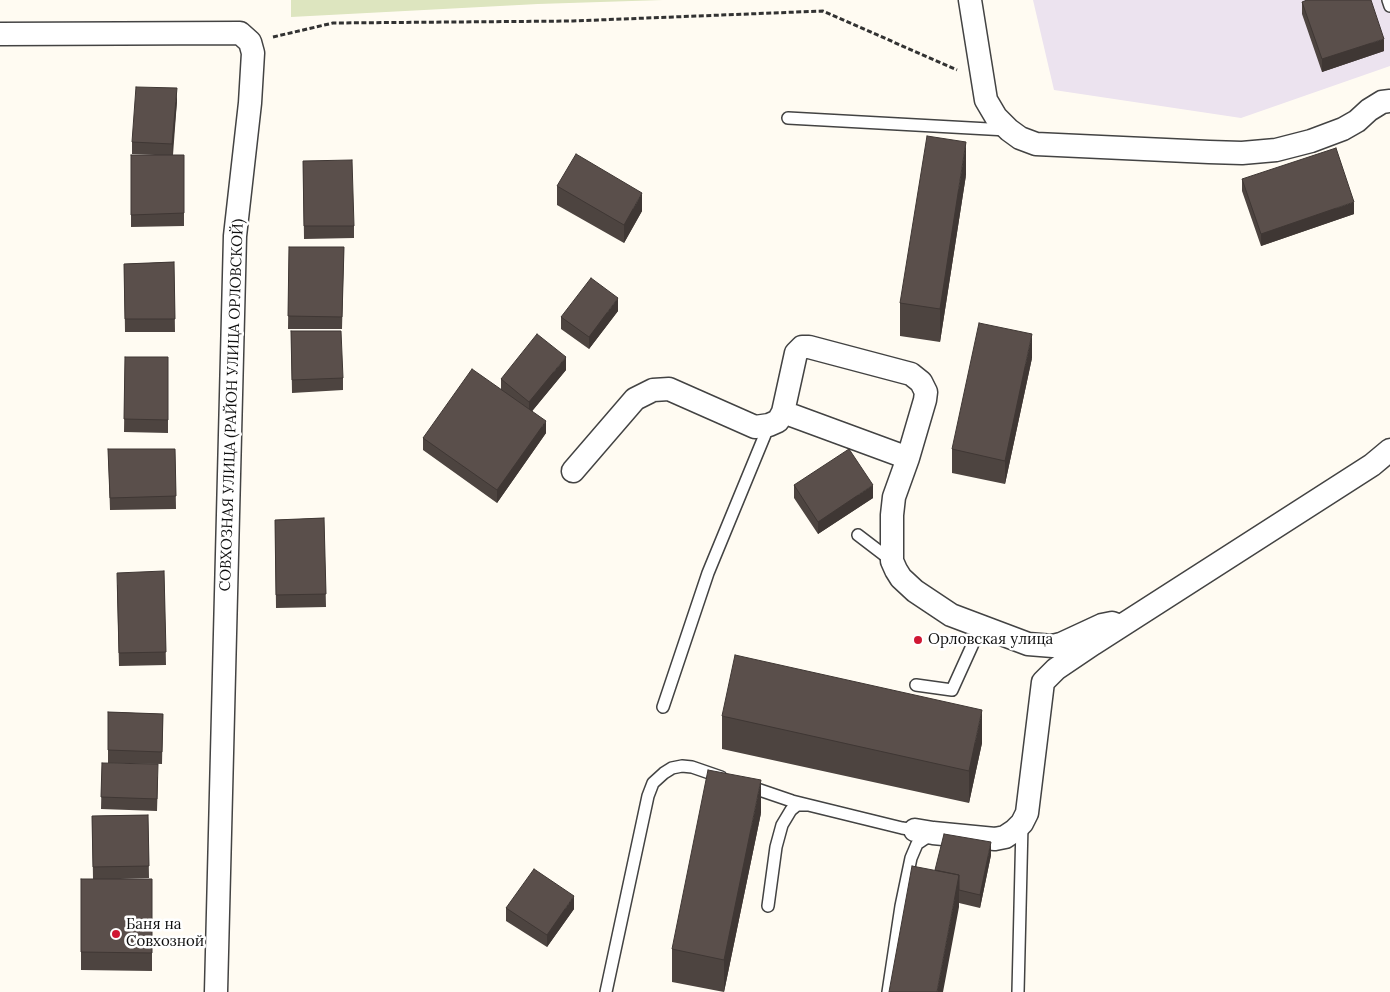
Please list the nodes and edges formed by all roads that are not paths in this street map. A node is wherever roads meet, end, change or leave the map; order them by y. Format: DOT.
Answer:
graph roads {
  1 [pos="970,0"];
  2 [pos="1388,0"];
  3 [pos="1390,6"];
  4 [pos="0,34"];
  5 [pos="1390,101"];
  6 [pos="788,118"];
  7 [pos="1009,130"];
  8 [pos="776,419"];
  9 [pos="1390,450"];
  10 [pos="908,458"];
  11 [pos="573,471"];
  12 [pos="858,535"];
  13 [pos="892,561"];
  14 [pos="981,626"];
  15 [pos="1120,626"];
  16 [pos="1028,644"];
  17 [pos="1043,682"];
  18 [pos="916,685"];
  19 [pos="663,707"];
  20 [pos="807,805"];
  21 [pos="1022,823"];
  22 [pos="916,835"];
  23 [pos="768,906"];
  24 [pos="216,992"];
  25 [pos="606,992"];
  26 [pos="888,992"];
  27 [pos="1018,992"];
  1 -- 7 [label="street"];
  2 -- 3 [label="lane"];
  4 -- 24 [label="street, СОВХОЗНАЯ УЛИЦА (РАЙОН УЛИЦА ОРЛОВСКОЙ)"];
  5 -- 7 [label="street"];
  6 -- 7 [label="lane"];
  8 -- 10 [label="street"];
  8 -- 10 [label="street"];
  8 -- 11 [label="street"];
  8 -- 19 [label="lane"];
  9 -- 15 [label="street"];
  10 -- 13 [label="street"];
  12 -- 13 [label="lane"];
  13 -- 14 [label="street"];
  14 -- 16 [label="street"];
  14 -- 18 [label="lane"];
  15 -- 16 [label="street"];
  15 -- 17 [label="street"];
  16 -- 17 [label="street"];
  17 -- 21 [label="street"];
  20 -- 22 [label="lane"];
  20 -- 23 [label="lane"];
  20 -- 25 [label="lane"];
  21 -- 22 [label="street"];
  21 -- 27 [label="lane"];
  22 -- 26 [label="lane"];
}
